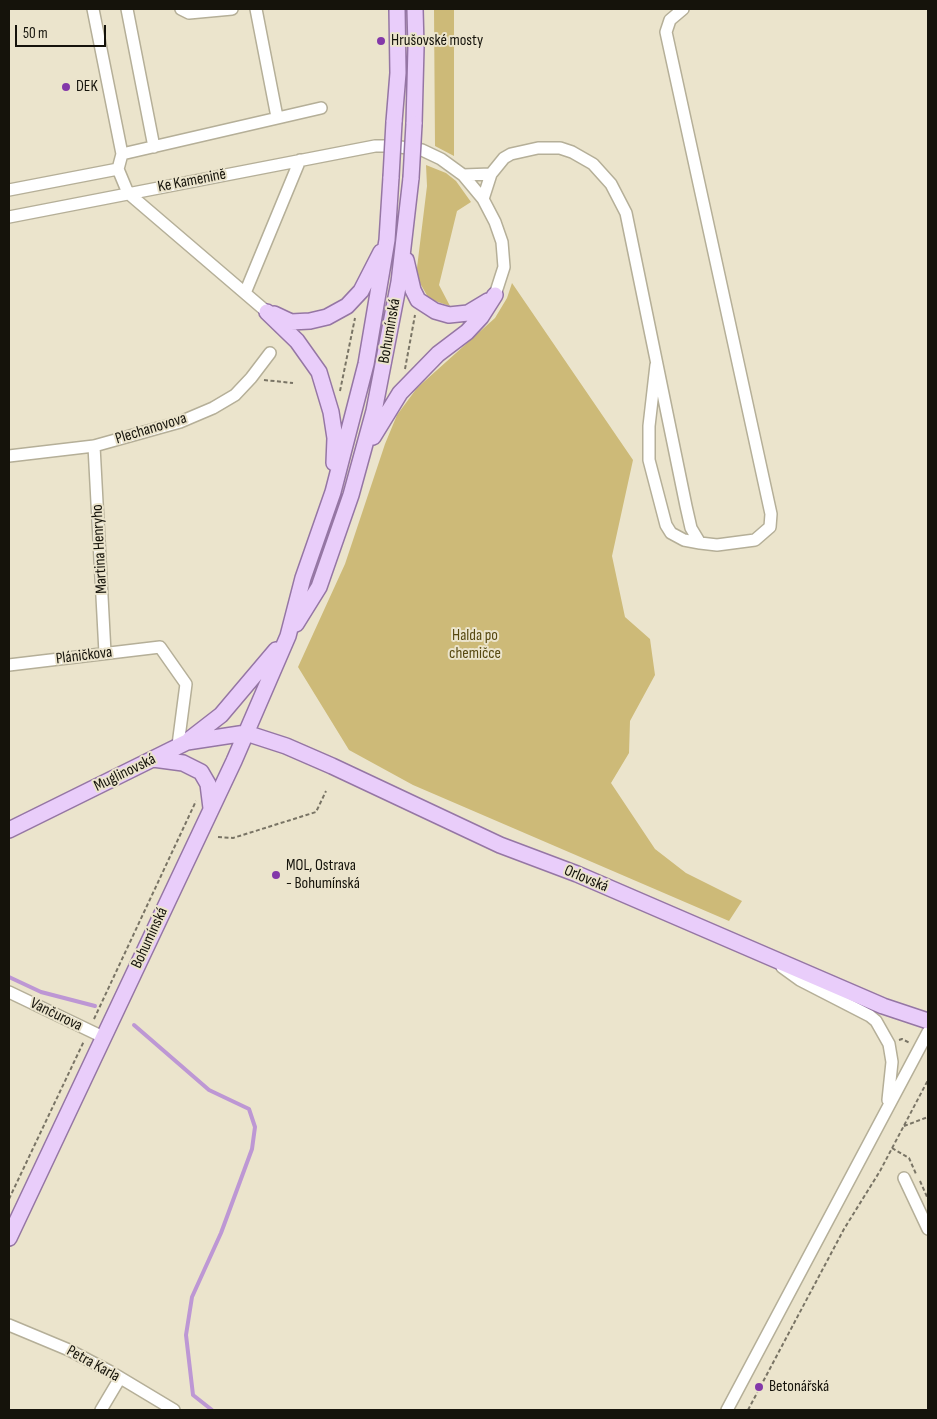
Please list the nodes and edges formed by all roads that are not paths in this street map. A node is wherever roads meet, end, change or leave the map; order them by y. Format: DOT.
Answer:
graph roads {
  1 [pos="93,9"];
  2 [pos="127,9"];
  3 [pos="181,9"];
  4 [pos="232,9"];
  5 [pos="256,9"];
  6 [pos="397,9"];
  7 [pos="415,9"];
  8 [pos="683,9"];
  9 [pos="321,108"];
  10 [pos="277,117"];
  11 [pos="154,147"];
  12 [pos="122,154"];
  13 [pos="300,160"];
  14 [pos="118,169"];
  15 [pos="491,174"];
  16 [pos="463,175"];
  17 [pos="9,190"];
  18 [pos="128,193"];
  19 [pos="483,199"];
  20 [pos="9,217"];
  21 [pos="406,230"];
  22 [pos="387,240"];
  23 [pos="245,293"];
  24 [pos="494,295"];
  25 [pos="267,312"];
  26 [pos="270,353"];
  27 [pos="656,365"];
  28 [pos="94,446"];
  29 [pos="363,453"];
  30 [pos="9,456"];
  31 [pos="332,492"];
  32 [pos="700,543"];
  33 [pos="288,636"];
  34 [pos="105,652"];
  35 [pos="9,665"];
  36 [pos="246,733"];
  37 [pos="182,743"];
  38 [pos="153,759"];
  39 [pos="211,808"];
  40 [pos="9,830"];
  41 [pos="773,960"];
  42 [pos="9,992"];
  43 [pos="928,1021"];
  44 [pos="928,1032"];
  45 [pos="103,1037"];
  46 [pos="887,1109"];
  47 [pos="904,1178"];
  48 [pos="928,1229"];
  49 [pos="9,1238"];
  50 [pos="9,1324"];
  51 [pos="120,1378"];
  52 [pos="101,1410"];
  53 [pos="174,1410"];
  54 [pos="727,1410"];
  1 -- 12 [label="street"];
  2 -- 11 [label="street"];
  3 -- 4 [label="street"];
  5 -- 10 [label="street"];
  6 -- 22 [label="main road, Bohumínská, bridge"];
  7 -- 21 [label="main road, Bohumínská, bridge"];
  8 -- 32 [label="street"];
  9 -- 10 [label="street"];
  10 -- 11 [label="street"];
  11 -- 12 [label="street"];
  12 -- 14 [label="street"];
  13 -- 16 [label="street, Ke Kamenině"];
  13 -- 18 [label="street, Ke Kamenině"];
  13 -- 23 [label="street"];
  14 -- 17 [label="street"];
  14 -- 18 [label="street"];
  15 -- 16 [label="street"];
  15 -- 19 [label="street"];
  15 -- 27 [label="street"];
  16 -- 19 [label="street, Ke Kamenině"];
  18 -- 20 [label="street, Ke Kamenině"];
  18 -- 23 [label="street"];
  19 -- 24 [label="street, Ke Kamenině"];
  21 -- 24 [label="main road"];
  21 -- 29 [label="main road, Bohumínská"];
  22 -- 25 [label="main road"];
  22 -- 31 [label="main road, Bohumínská"];
  23 -- 25 [label="street"];
  24 -- 29 [label="main road"];
  25 -- 31 [label="main road"];
  26 -- 28 [label="street, Plechanovova"];
  27 -- 32 [label="street"];
  27 -- 32 [label="street"];
  28 -- 30 [label="street, Plechanovova"];
  28 -- 34 [label="street, Martina Henryho"];
  29 -- 33 [label="main road, Bohumínská"];
  31 -- 33 [label="main road, Bohumínská"];
  33 -- 36 [label="main road, Bohumínská"];
  33 -- 37 [label="main road"];
  34 -- 35 [label="street, Pláničkova"];
  34 -- 37 [label="street, Pláničkova"];
  36 -- 37 [label="main road, Muglinovská"];
  36 -- 39 [label="main road, Bohumínská"];
  36 -- 41 [label="main road, Orlovská"];
  37 -- 38 [label="main road, Muglinovská"];
  38 -- 39 [label="main road"];
  38 -- 40 [label="main road, Muglinovská"];
  39 -- 45 [label="main road, Bohumínská"];
  41 -- 43 [label="main road, Orlovská"];
  41 -- 46 [label="street"];
  42 -- 45 [label="street, Vančurova"];
  44 -- 46 [label="street"];
  45 -- 49 [label="main road, Bohumínská"];
  46 -- 54 [label="street"];
  47 -- 48 [label="street"];
  50 -- 51 [label="street, Petra Karla"];
  51 -- 52 [label="street"];
  51 -- 53 [label="street, Petra Karla"];
}
